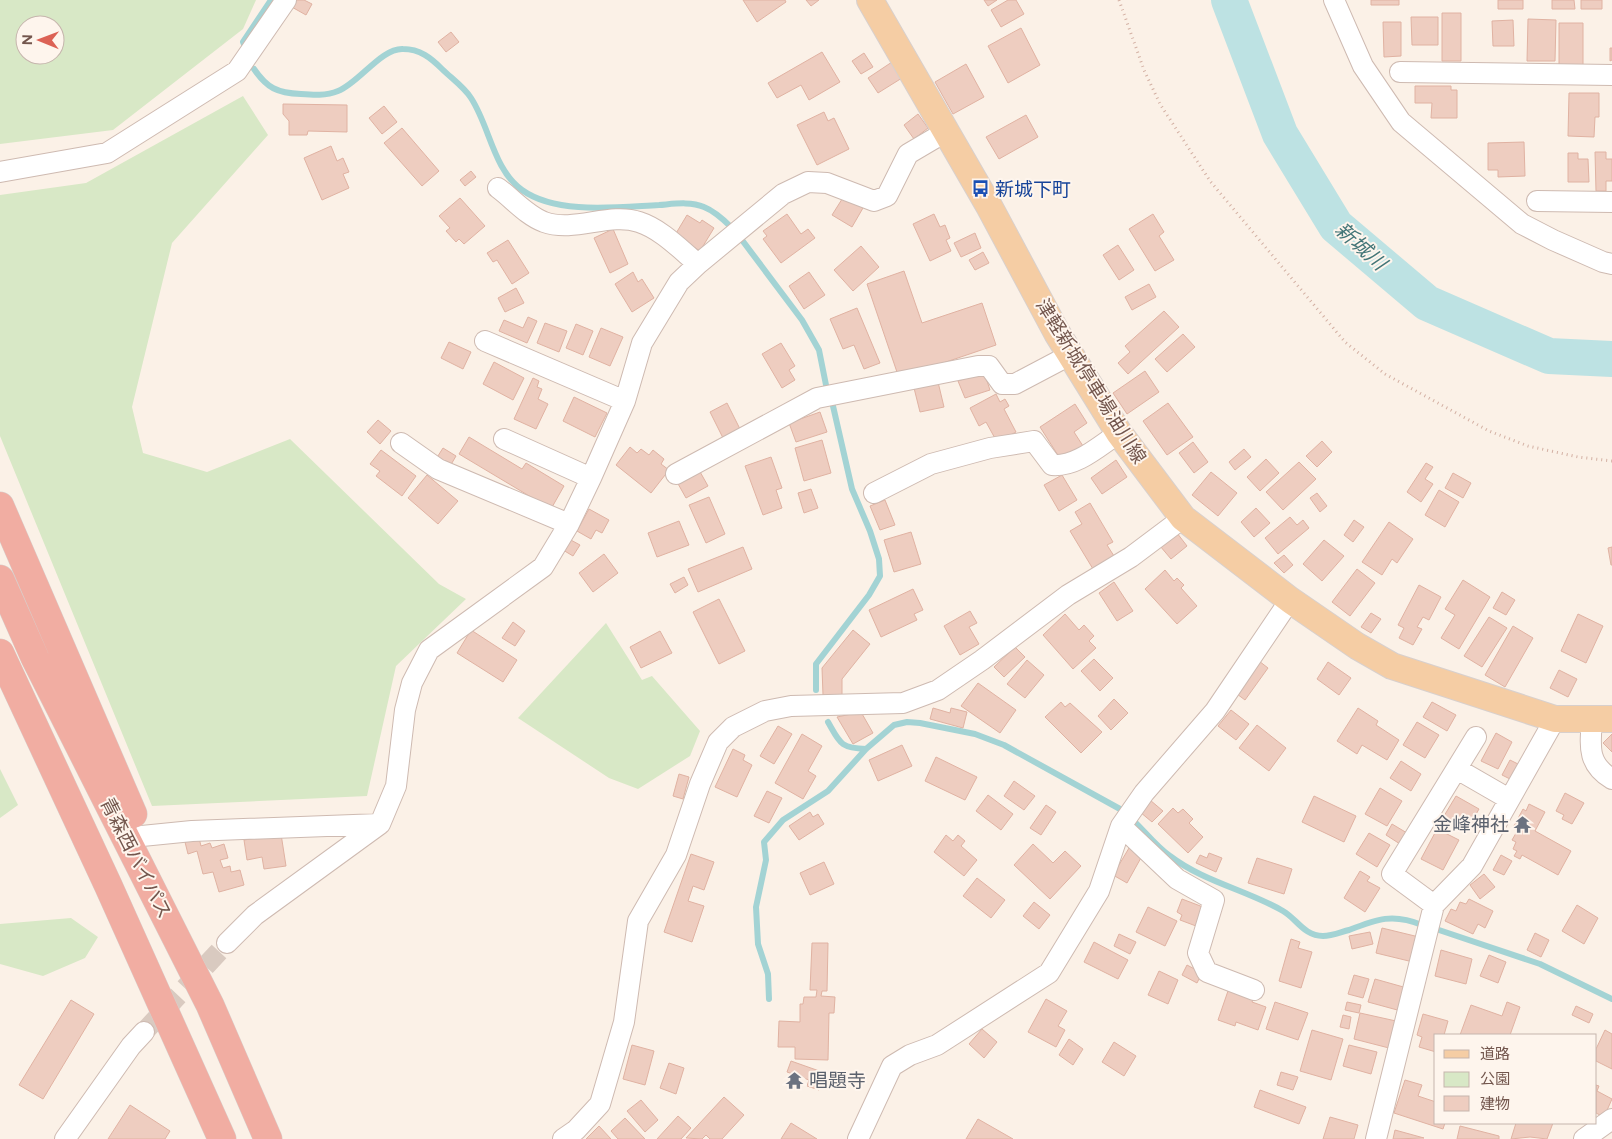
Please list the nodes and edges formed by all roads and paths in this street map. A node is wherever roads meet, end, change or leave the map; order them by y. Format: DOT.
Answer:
graph roads {
  1 [pos="286,0"];
  2 [pos="870,0"];
  3 [pos="1120,0"];
  4 [pos="1334,0"];
  5 [pos="1400,72"];
  6 [pos="1612,75"];
  7 [pos="947,131"];
  8 [pos="0,172"];
  9 [pos="498,188"];
  10 [pos="1537,201"];
  11 [pos="1612,202"];
  12 [pos="698,264"];
  13 [pos="1612,264"];
  14 [pos="485,341"];
  15 [pos="1070,355"];
  16 [pos="625,401"];
  17 [pos="1119,433"];
  18 [pos="504,439"];
  19 [pos="401,443"];
  20 [pos="1612,461"];
  21 [pos="676,474"];
  22 [pos="591,478"];
  23 [pos="874,493"];
  24 [pos="0,506"];
  25 [pos="1183,518"];
  26 [pos="569,524"];
  27 [pos="0,579"];
  28 [pos="1290,600"];
  29 [pos="0,653"];
  30 [pos="0,691"];
  31 [pos="1555,719"];
  32 [pos="1602,719"];
  33 [pos="1476,737"];
  34 [pos="1456,769"];
  35 [pos="1612,780"];
  36 [pos="1509,799"];
  37 [pos="380,824"];
  38 [pos="1122,826"];
  39 [pos="142,836"];
  40 [pos="108,885"];
  41 [pos="1434,904"];
  42 [pos="227,943"];
  43 [pos="1254,990"];
  44 [pos="210,1005"];
  45 [pos="144,1032"];
  46 [pos="1612,1120"];
  47 [pos="65,1139"];
  48 [pos="222,1139"];
  49 [pos="268,1139"];
  50 [pos="563,1139"];
  51 [pos="858,1139"];
  52 [pos="1376,1139"];
  53 [pos="1584,1139"];
  1 -- 8 [label="street"];
  2 -- 7 [label="main road, 津軽新城停車場油川線"];
  3 -- 20 [label="path"];
  4 -- 13 [label="street"];
  5 -- 6 [label="street"];
  7 -- 12 [label="street"];
  7 -- 15 [label="main road, 津軽新城停車場油川線"];
  9 -- 12 [label="street"];
  10 -- 11 [label="street"];
  12 -- 16 [label="street"];
  14 -- 16 [label="street"];
  15 -- 17 [label="main road, 津軽新城停車場油川線"];
  15 -- 21 [label="street"];
  16 -- 22 [label="street"];
  17 -- 23 [label="street"];
  17 -- 25 [label="main road, 津軽新城停車場油川線"];
  18 -- 22 [label="street"];
  19 -- 26 [label="street"];
  22 -- 26 [label="street"];
  24 -- 39 [label="highway"];
  25 -- 28 [label="main road, 津軽新城停車場油川線"];
  25 -- 50 [label="street"];
  26 -- 37 [label="street"];
  27 -- 44 [label="highway, 青森西バイパス"];
  28 -- 31 [label="main road, 津軽新城停車場油川線"];
  28 -- 38 [label="street"];
  29 -- 40 [label="highway, 青森西バイパス"];
  30 -- 40 [label="highway"];
  31 -- 32 [label="main road, 津軽新城停車場油川線"];
  31 -- 36 [label="street"];
  32 -- 35 [label="street"];
  33 -- 34 [label="street"];
  34 -- 36 [label="street"];
  34 -- 41 [label="street"];
  36 -- 41 [label="street"];
  37 -- 39 [label="street"];
  37 -- 42 [label="street"];
  38 -- 43 [label="street"];
  38 -- 51 [label="street"];
  39 -- 44 [label="highway"];
  40 -- 48 [label="highway, 青森西バイパス"];
  41 -- 52 [label="street"];
  44 -- 49 [label="highway, 青森西バイパス"];
  45 -- 47 [label="street"];
  46 -- 53 [label="street"];
}
